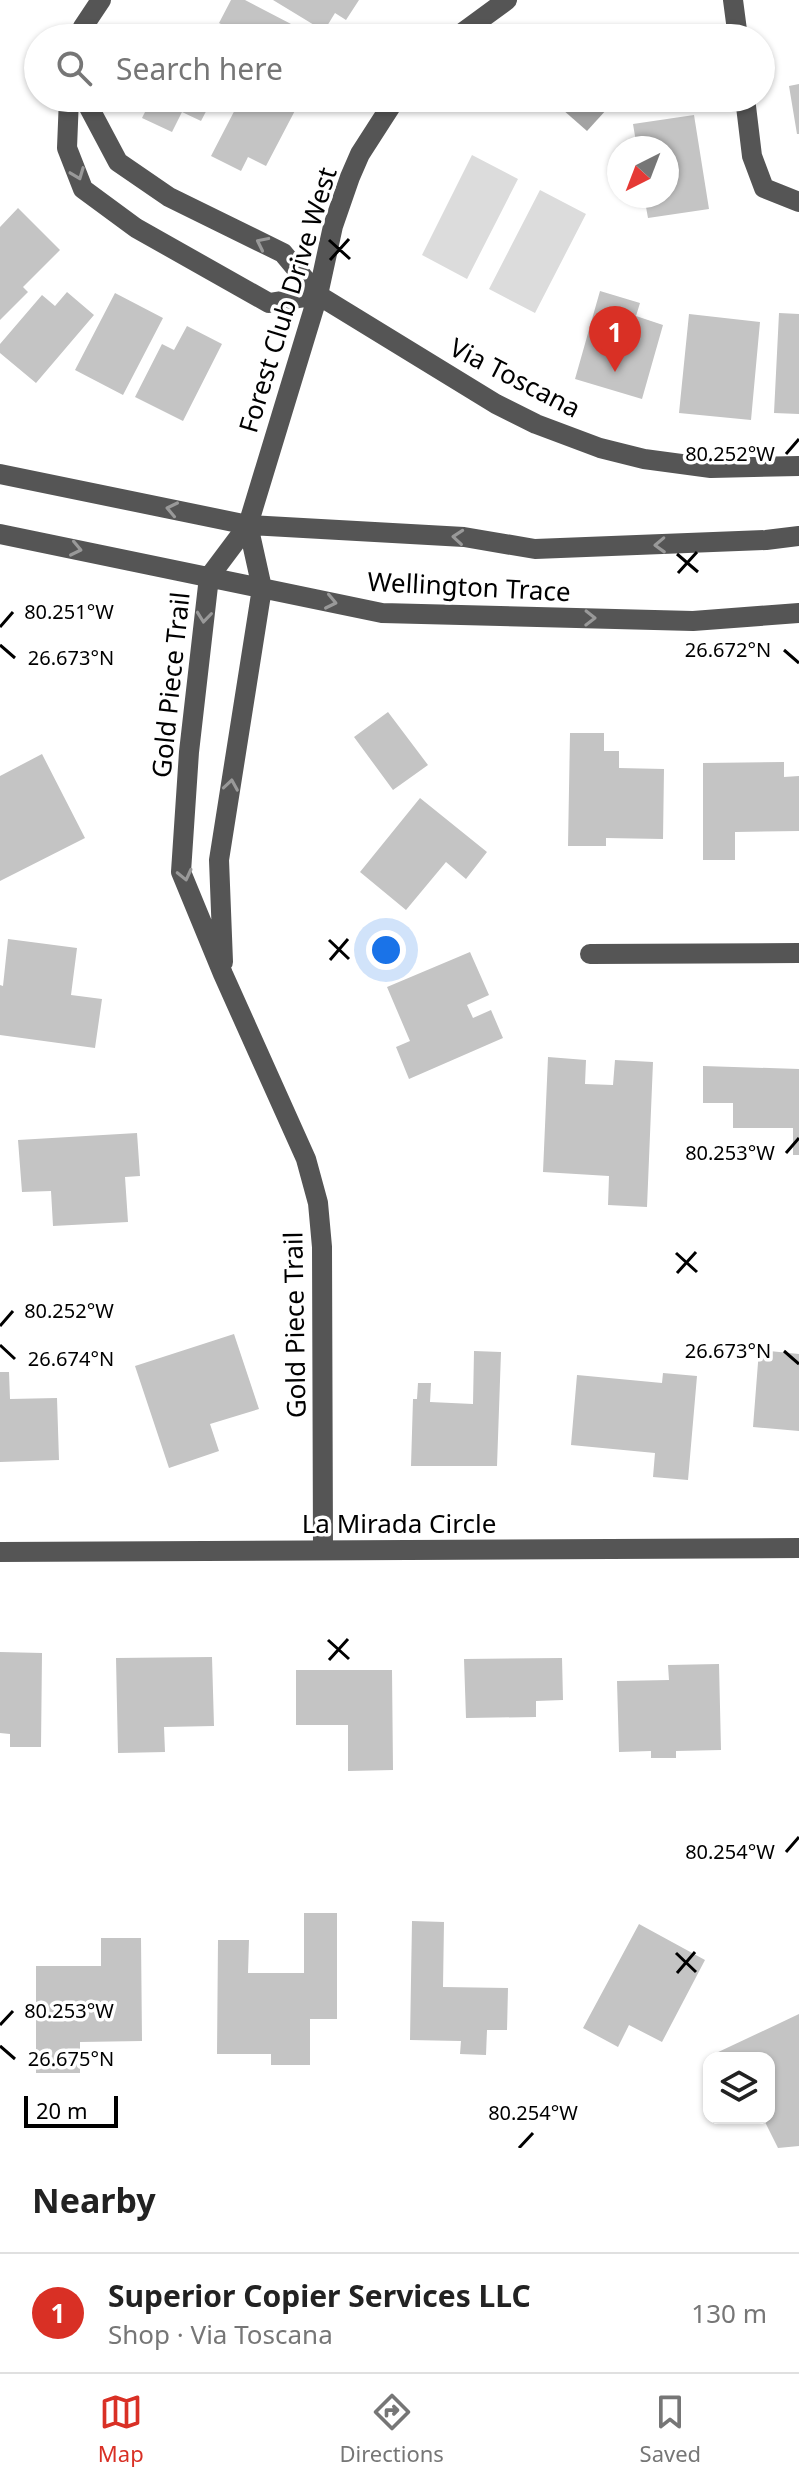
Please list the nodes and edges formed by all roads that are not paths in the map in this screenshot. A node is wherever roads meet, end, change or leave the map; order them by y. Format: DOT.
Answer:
graph roads {
  1 [pos="101,0"];
  2 [pos="507,0"];
  3 [pos="733,0"];
  4 [pos="87,24"];
  5 [pos="474,24"];
  6 [pos="736,24"];
  7 [pos="68,112"];
  8 [pos="91,112"];
  9 [pos="387,112"];
  10 [pos="747,112"];
  11 [pos="799,202"];
  12 [pos="318,295"];
  13 [pos="799,466"];
  14 [pos="0,474"];
  15 [pos="248,525"];
  16 [pos="0,534"];
  17 [pos="799,536"];
  18 [pos="209,577"];
  19 [pos="262,588"];
  20 [pos="799,613"];
  21 [pos="799,953"];
  22 [pos="590,954"];
  23 [pos="223,974"];
  24 [pos="799,1548"];
  25 [pos="323,1550"];
  26 [pos="0,1552"];
  1 -- 4 [label="street"];
  2 -- 5 [label="street"];
  3 -- 6 [label="street"];
  7 -- 12 [label="street, one-way"];
  12 -- 8 [label="street, Via Toscana, one-way"];
  9 -- 12 [label="street, Forest Club Drive West"];
  10 -- 11 [label="street"];
  12 -- 13 [label="street, Via Toscana"];
  12 -- 15 [label="street, Forest Club Drive West"];
  15 -- 14 [label="street, Wellington Trace, one-way"];
  17 -- 15 [label="street, Wellington Trace, one-way"];
  15 -- 18 [label="street, Gold Piece Trail"];
  15 -- 19 [label="street, Gold Piece Trail"];
  16 -- 18 [label="street, Wellington Trace, one-way"];
  18 -- 19 [label="street, Wellington Trace"];
  18 -- 23 [label="street, Gold Piece Trail, one-way"];
  19 -- 20 [label="street, Wellington Trace, one-way"];
  23 -- 19 [label="street, Gold Piece Trail, one-way"];
  21 -- 22 [label="street"];
  23 -- 25 [label="street, Gold Piece Trail"];
  24 -- 25 [label="street, La Mirada Circle"];
  25 -- 26 [label="street, La Mirada Circle"];
}
